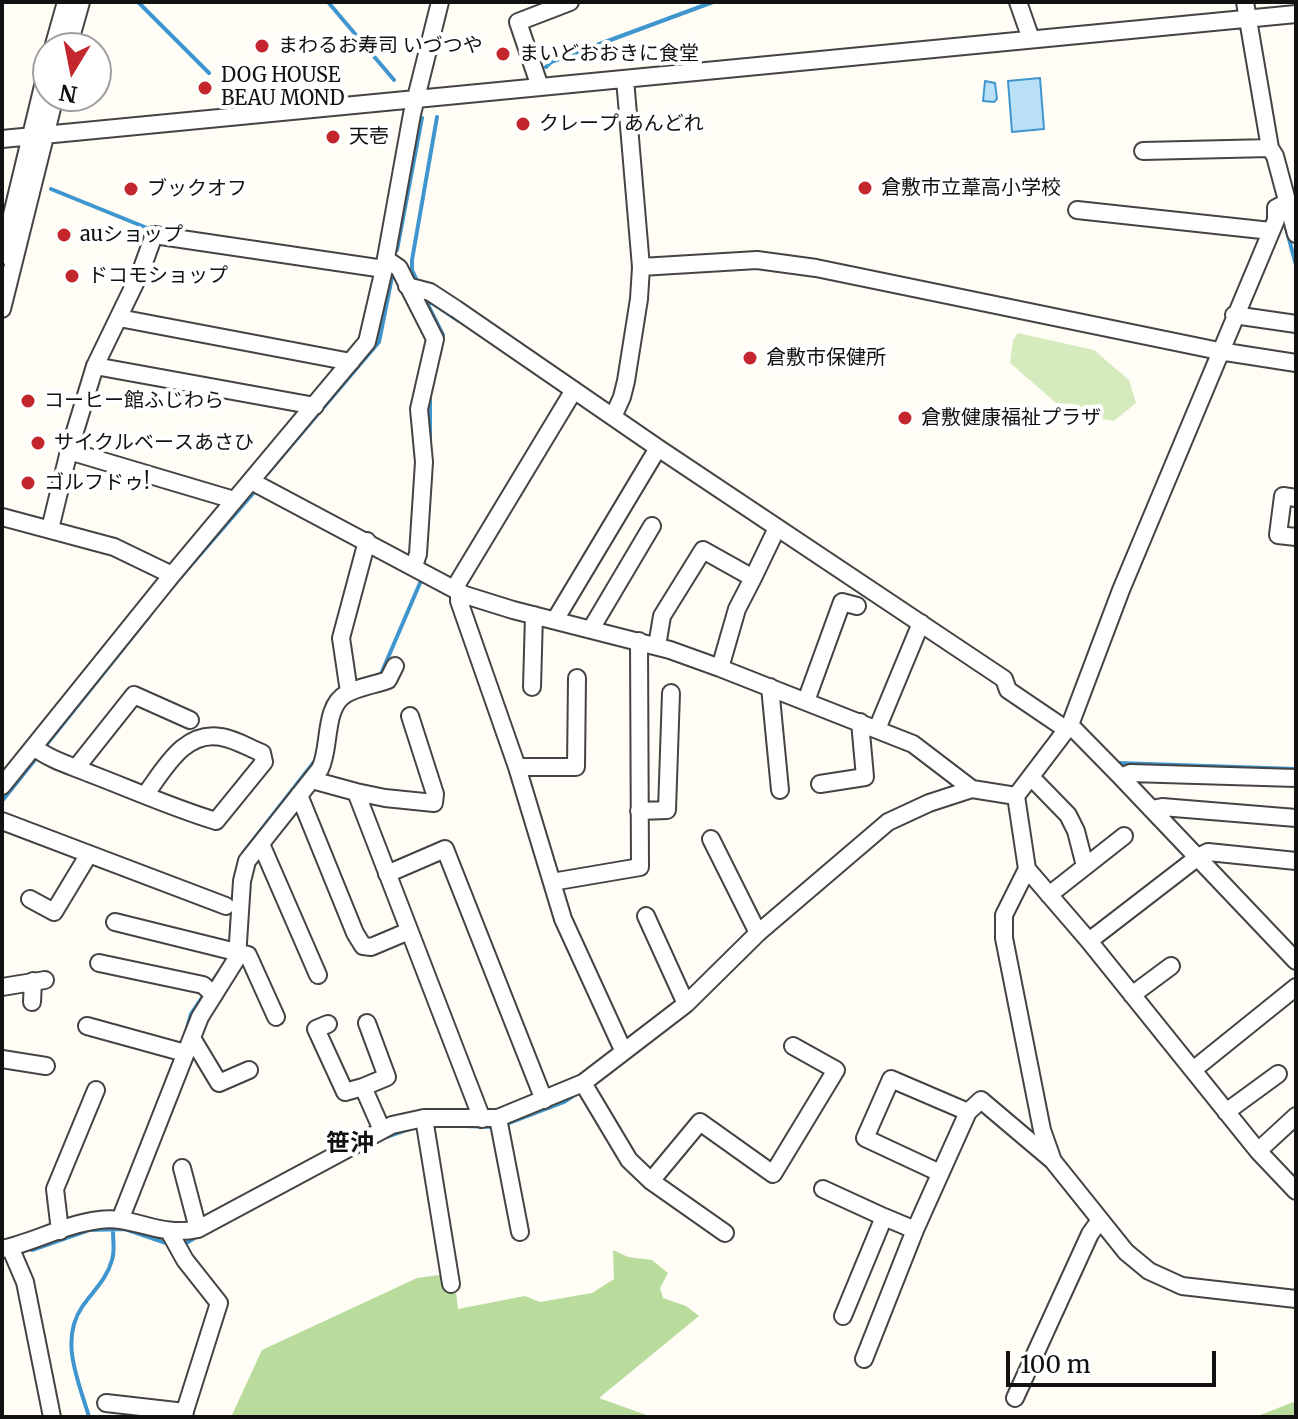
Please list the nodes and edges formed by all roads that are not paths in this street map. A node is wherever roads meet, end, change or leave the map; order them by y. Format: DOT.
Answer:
graph roads {
  1 [pos="66,2"];
  2 [pos="81,2"];
  3 [pos="440,2"];
  4 [pos="570,2"];
  5 [pos="1018,2"];
  6 [pos="1245,2"];
  7 [pos="1296,14"];
  8 [pos="1248,19"];
  9 [pos="58,32"];
  10 [pos="73,32"];
  11 [pos="1031,39"];
  12 [pos="625,79"];
  13 [pos="540,87"];
  14 [pos="416,99"];
  15 [pos="42,112"];
  16 [pos="48,112"];
  17 [pos="39,135"];
  18 [pos="2,139"];
  19 [pos="1270,148"];
  20 [pos="1143,151"];
  21 [pos="1282,205"];
  22 [pos="1077,210"];
  23 [pos="1271,231"];
  24 [pos="1296,234"];
  25 [pos="2,256"];
  26 [pos="385,264"];
  27 [pos="641,267"];
  28 [pos="415,288"];
  29 [pos="2,309"];
  30 [pos="1234,315"];
  31 [pos="119,318"];
  32 [pos="1296,324"];
  33 [pos="1219,351"];
  34 [pos="351,362"];
  35 [pos="1296,363"];
  36 [pos="95,366"];
  37 [pos="572,394"];
  38 [pos="315,406"];
  39 [pos="613,417"];
  40 [pos="69,451"];
  41 [pos="656,452"];
  42 [pos="256,484"];
  43 [pos="1296,498"];
  44 [pos="234,500"];
  45 [pos="2,517"];
  46 [pos="652,526"];
  47 [pos="50,529"];
  48 [pos="775,532"];
  49 [pos="1296,537"];
  50 [pos="367,541"];
  51 [pos="421,570"];
  52 [pos="172,575"];
  53 [pos="753,578"];
  54 [pos="456,590"];
  55 [pos="857,606"];
  56 [pos="534,615"];
  57 [pos="555,620"];
  58 [pos="919,627"];
  59 [pos="591,629"];
  60 [pos="639,641"];
  61 [pos="657,646"];
  62 [pos="395,666"];
  63 [pos="720,668"];
  64 [pos="577,678"];
  65 [pos="348,687"];
  66 [pos="532,687"];
  67 [pos="770,687"];
  68 [pos="671,693"];
  69 [pos="806,701"];
  70 [pos="410,716"];
  71 [pos="190,720"];
  72 [pos="860,722"];
  73 [pos="1068,727"];
  74 [pos="877,729"];
  75 [pos="39,751"];
  76 [pos="517,767"];
  77 [pos="76,768"];
  78 [pos="1031,777"];
  79 [pos="1121,777"];
  80 [pos="1296,778"];
  81 [pos="312,780"];
  82 [pos="820,784"];
  83 [pos="2,786"];
  84 [pos="972,789"];
  85 [pos="780,790"];
  86 [pos="356,792"];
  87 [pos="145,795"];
  88 [pos="299,795"];
  89 [pos="1016,796"];
  90 [pos="1151,809"];
  91 [pos="639,811"];
  92 [pos="1296,818"];
  93 [pos="2,821"];
  94 [pos="1124,836"];
  95 [pos="711,839"];
  96 [pos="261,844"];
  97 [pos="89,854"];
  98 [pos="1296,861"];
  99 [pos="1193,862"];
  100 [pos="1085,866"];
  101 [pos="1027,869"];
  102 [pos="387,874"];
  103 [pos="552,882"];
  104 [pos="1049,895"];
  105 [pos="30,899"];
  106 [pos="226,906"];
  107 [pos="646,916"];
  108 [pos="115,922"];
  109 [pos="409,931"];
  110 [pos="758,933"];
  111 [pos="1089,941"];
  112 [pos="232,949"];
  113 [pos="1296,961"];
  114 [pos="99,963"];
  115 [pos="1171,966"];
  116 [pos="318,975"];
  117 [pos="2,987"];
  118 [pos="1296,987"];
  119 [pos="209,991"];
  120 [pos="1132,995"];
  121 [pos="32,1002"];
  122 [pos="686,1004"];
  123 [pos="276,1017"];
  124 [pos="367,1023"];
  125 [pos="328,1024"];
  126 [pos="87,1026"];
  127 [pos="793,1046"];
  128 [pos="184,1048"];
  129 [pos="623,1050"];
  130 [pos="2,1059"];
  131 [pos="46,1066"];
  132 [pos="249,1070"];
  133 [pos="1193,1070"];
  134 [pos="1278,1074"];
  135 [pos="363,1087"];
  136 [pos="585,1087"];
  137 [pos="96,1090"];
  138 [pos="544,1100"];
  139 [pos="968,1112"];
  140 [pos="1226,1112"];
  141 [pos="1296,1116"];
  142 [pos="495,1122"];
  143 [pos="424,1123"];
  144 [pos="382,1130"];
  145 [pos="1258,1151"];
  146 [pos="1053,1161"];
  147 [pos="182,1168"];
  148 [pos="940,1173"];
  149 [pos="651,1181"];
  150 [pos="823,1189"];
  151 [pos="1296,1191"];
  152 [pos="884,1217"];
  153 [pos="115,1220"];
  154 [pos="1100,1220"];
  155 [pos="198,1229"];
  156 [pos="915,1230"];
  157 [pos="60,1231"];
  158 [pos="520,1232"];
  159 [pos="170,1233"];
  160 [pos="725,1233"];
  161 [pos="6,1248"];
  162 [pos="451,1284"];
  163 [pos="1296,1299"];
  164 [pos="843,1316"];
  165 [pos="864,1359"];
  166 [pos="1015,1398"];
  167 [pos="106,1403"];
  168 [pos="184,1415"];
  169 [pos="52,1417"];
  1 -- 9 [label="street"];
  2 -- 10 [label="street"];
  3 -- 14 [label="street"];
  4 -- 13 [label="street"];
  5 -- 11 [label="street"];
  6 -- 8 [label="street"];
  7 -- 8 [label="street"];
  8 -- 11 [label="street"];
  8 -- 19 [label="street"];
  11 -- 12 [label="street"];
  12 -- 13 [label="street"];
  12 -- 27 [label="street"];
  13 -- 14 [label="street"];
  14 -- 17 [label="street"];
  14 -- 26 [label="street"];
  15 -- 17 [label="street"];
  16 -- 17 [label="street"];
  17 -- 18 [label="street"];
  17 -- 25 [label="street"];
  17 -- 29 [label="street"];
  19 -- 20 [label="street"];
  19 -- 21 [label="street"];
  21 -- 23 [label="street"];
  21 -- 24 [label="street"];
  22 -- 23 [label="street"];
  23 -- 30 [label="street"];
  26 -- 28 [label="street"];
  26 -- 31 [label="street"];
  26 -- 34 [label="street"];
  27 -- 33 [label="street"];
  27 -- 39 [label="street"];
  28 -- 37 [label="street"];
  28 -- 51 [label="street"];
  30 -- 32 [label="street"];
  30 -- 33 [label="street"];
  31 -- 34 [label="street"];
  31 -- 36 [label="street"];
  33 -- 35 [label="street"];
  33 -- 73 [label="street"];
  34 -- 38 [label="street"];
  36 -- 38 [label="street"];
  36 -- 40 [label="street"];
  37 -- 39 [label="street"];
  37 -- 54 [label="street"];
  38 -- 42 [label="street"];
  39 -- 41 [label="street"];
  40 -- 44 [label="street"];
  40 -- 47 [label="street"];
  41 -- 48 [label="street"];
  41 -- 57 [label="street"];
  42 -- 44 [label="street"];
  42 -- 50 [label="street"];
  43 -- 49 [label="street"];
  44 -- 52 [label="street"];
  45 -- 47 [label="street"];
  46 -- 59 [label="street"];
  47 -- 52 [label="street"];
  48 -- 53 [label="street"];
  48 -- 58 [label="street"];
  50 -- 51 [label="street"];
  50 -- 65 [label="street"];
  51 -- 54 [label="street"];
  52 -- 75 [label="street"];
  53 -- 61 [label="street"];
  53 -- 63 [label="street"];
  54 -- 56 [label="street"];
  54 -- 76 [label="street"];
  55 -- 69 [label="street"];
  56 -- 57 [label="street"];
  56 -- 66 [label="street"];
  57 -- 59 [label="street"];
  58 -- 73 [label="street"];
  58 -- 74 [label="street"];
  59 -- 60 [label="street"];
  60 -- 61 [label="street"];
  60 -- 91 [label="street"];
  61 -- 63 [label="street"];
  62 -- 65 [label="street"];
  63 -- 67 [label="street"];
  64 -- 76 [label="street"];
  65 -- 81 [label="street"];
  67 -- 69 [label="street"];
  67 -- 85 [label="street"];
  68 -- 91 [label="street"];
  69 -- 72 [label="street"];
  70 -- 86 [label="street"];
  71 -- 77 [label="street"];
  72 -- 74 [label="street"];
  72 -- 82 [label="street"];
  73 -- 78 [label="street"];
  73 -- 79 [label="street"];
  74 -- 84 [label="street"];
  75 -- 77 [label="street"];
  75 -- 83 [label="street"];
  76 -- 103 [label="street"];
  77 -- 87 [label="street"];
  78 -- 89 [label="street"];
  78 -- 100 [label="street"];
  79 -- 80 [label="street"];
  79 -- 90 [label="street"];
  81 -- 86 [label="street"];
  81 -- 88 [label="street"];
  84 -- 89 [label="street"];
  84 -- 110 [label="street"];
  86 -- 102 [label="street"];
  87 -- 87 [label="street"];
  88 -- 96 [label="street"];
  88 -- 109 [label="street"];
  89 -- 101 [label="street"];
  90 -- 92 [label="street"];
  90 -- 99 [label="street"];
  91 -- 103 [label="street"];
  93 -- 97 [label="street"];
  94 -- 100 [label="street"];
  95 -- 110 [label="street"];
  96 -- 112 [label="street"];
  96 -- 116 [label="street"];
  97 -- 105 [label="street"];
  97 -- 106 [label="street"];
  98 -- 99 [label="street"];
  99 -- 111 [label="street"];
  99 -- 113 [label="street"];
  100 -- 104 [label="street"];
  101 -- 104 [label="street"];
  101 -- 146 [label="street"];
  102 -- 109 [label="street"];
  102 -- 138 [label="street"];
  103 -- 129 [label="street"];
  104 -- 111 [label="street"];
  107 -- 122 [label="street"];
  108 -- 112 [label="street"];
  109 -- 142 [label="street"];
  110 -- 122 [label="street"];
  111 -- 120 [label="street"];
  112 -- 119 [label="street"];
  112 -- 123 [label="street"];
  114 -- 119 [label="street"];
  115 -- 120 [label="street"];
  117 -- 121 [label="street"];
  118 -- 133 [label="street"];
  119 -- 128 [label="street"];
  120 -- 133 [label="street"];
  122 -- 129 [label="street"];
  124 -- 135 [label="street"];
  125 -- 135 [label="street"];
  126 -- 128 [label="street"];
  127 -- 149 [label="street"];
  128 -- 132 [label="street"];
  128 -- 153 [label="street"];
  129 -- 136 [label="street"];
  130 -- 131 [label="street"];
  133 -- 140 [label="street"];
  134 -- 140 [label="street"];
  135 -- 144 [label="street"];
  136 -- 138 [label="street"];
  136 -- 149 [label="street"];
  137 -- 157 [label="street"];
  138 -- 142 [label="street"];
  139 -- 146 [label="street"];
  139 -- 148 [label="street"];
  139 -- 148 [label="street"];
  140 -- 145 [label="street"];
  141 -- 145 [label="street"];
  142 -- 143 [label="street"];
  142 -- 158 [label="street"];
  143 -- 144 [label="street"];
  143 -- 162 [label="street"];
  144 -- 155 [label="street"];
  145 -- 151 [label="street"];
  146 -- 154 [label="street"];
  147 -- 155 [label="street"];
  148 -- 156 [label="street"];
  149 -- 160 [label="street"];
  150 -- 152 [label="street"];
  152 -- 156 [label="street"];
  152 -- 164 [label="street"];
  153 -- 157 [label="street"];
  153 -- 159 [label="street"];
  154 -- 163 [label="street"];
  154 -- 166 [label="street"];
  155 -- 159 [label="street"];
  156 -- 165 [label="street"];
  157 -- 161 [label="street"];
  159 -- 168 [label="street"];
  161 -- 169 [label="street"];
  167 -- 168 [label="street"];
}
